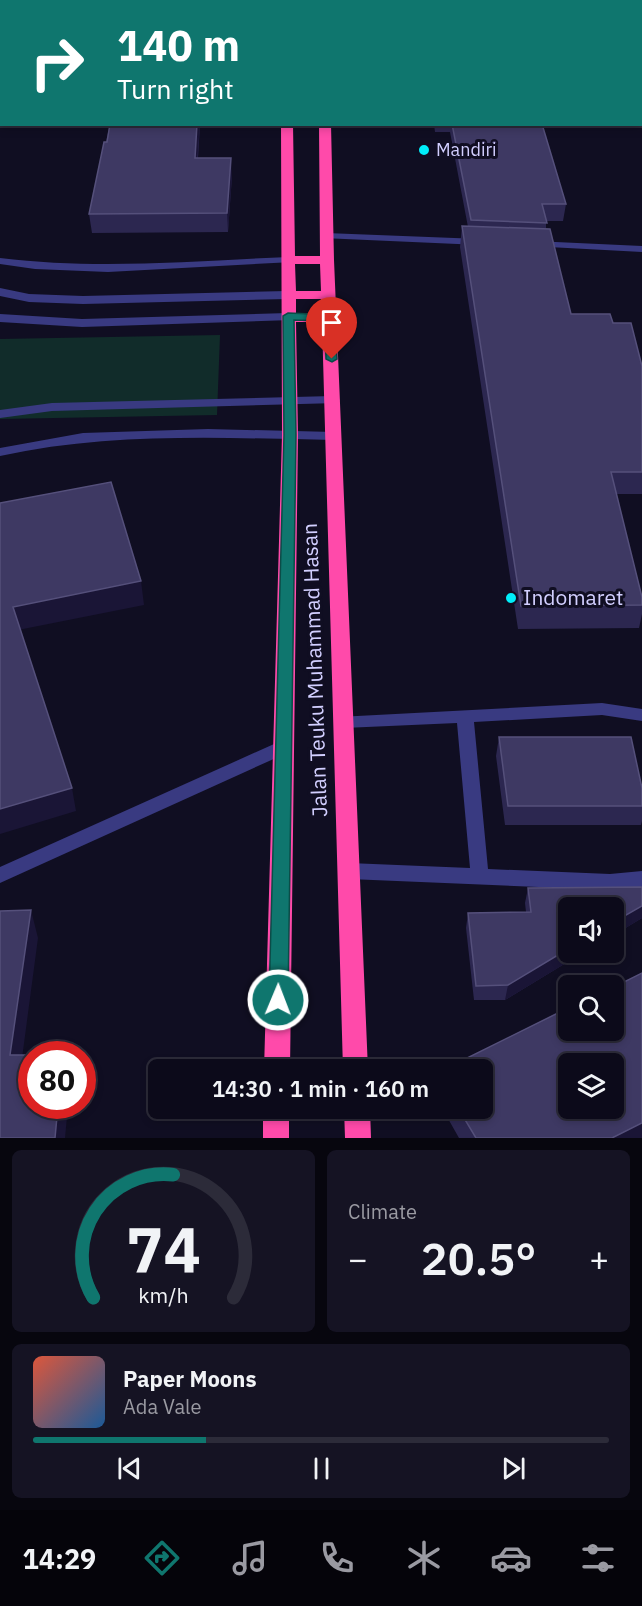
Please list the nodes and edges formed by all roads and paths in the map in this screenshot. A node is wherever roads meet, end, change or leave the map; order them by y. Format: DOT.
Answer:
graph roads {
  1 [pos="286,126"];
  2 [pos="325,126"];
  3 [pos="326,236"];
  4 [pos="492,243"];
  5 [pos="516,244"];
  6 [pos="642,249"];
  7 [pos="290,260"];
  8 [pos="327,260"];
  9 [pos="0,261"];
  10 [pos="0,292"];
  11 [pos="287,295"];
  12 [pos="329,295"];
  13 [pos="288,316"];
  14 [pos="0,318"];
  15 [pos="330,318"];
  16 [pos="290,399"];
  17 [pos="333,400"];
  18 [pos="0,414"];
  19 [pos="290,435"];
  20 [pos="334,436"];
  21 [pos="0,452"];
  22 [pos="642,715"];
  23 [pos="465,716"];
  24 [pos="344,723"];
  25 [pos="284,747"];
  26 [pos="349,872"];
  27 [pos="0,875"];
  28 [pos="480,878"];
  29 [pos="642,879"];
  30 [pos="277,1059"];
  31 [pos="356,1059"];
  32 [pos="276,1119"];
  33 [pos="357,1119"];
  34 [pos="276,1138"];
  35 [pos="358,1138"];
  1 -- 7 [label="highway, Jalan Teuku Muhammad Hasan"];
  2 -- 3 [label="highway, Jalan Teuku Muhammad Hasan"];
  3 -- 4 [label="street"];
  3 -- 8 [label="highway, Jalan Teuku Muhammad Hasan"];
  5 -- 6 [label="street"];
  7 -- 8 [label="highway"];
  7 -- 9 [label="street"];
  7 -- 11 [label="highway, Jalan Teuku Muhammad Hasan"];
  8 -- 12 [label="highway, Jalan Teuku Muhammad Hasan"];
  10 -- 11 [label="street"];
  11 -- 12 [label="highway"];
  11 -- 13 [label="highway, Jalan Teuku Muhammad Hasan"];
  12 -- 15 [label="highway, Jalan Teuku Muhammad Hasan"];
  13 -- 14 [label="street"];
  13 -- 15 [label="highway"];
  13 -- 16 [label="highway, Jalan Teuku Muhammad Hasan"];
  15 -- 17 [label="highway, Jalan Teuku Muhammad Hasan"];
  16 -- 17 [label="street"];
  16 -- 18 [label="street"];
  16 -- 19 [label="highway, Jalan Teuku Muhammad Hasan"];
  17 -- 20 [label="highway, Jalan Teuku Muhammad Hasan"];
  19 -- 20 [label="street"];
  19 -- 21 [label="street"];
  19 -- 25 [label="highway, Jalan Teuku Muhammad Hasan"];
  20 -- 24 [label="highway, Jalan Teuku Muhammad Hasan"];
  22 -- 23 [label="street"];
  23 -- 24 [label="street"];
  23 -- 28 [label="street"];
  24 -- 26 [label="highway, Jalan Teuku Muhammad Hasan"];
  25 -- 27 [label="street"];
  25 -- 30 [label="highway, Jalan Teuku Muhammad Hasan"];
  26 -- 28 [label="street"];
  26 -- 31 [label="highway, Jalan Teuku Muhammad Hasan"];
  28 -- 29 [label="street"];
  32 -- 34 [label="highway"];
  33 -- 35 [label="highway"];
}
